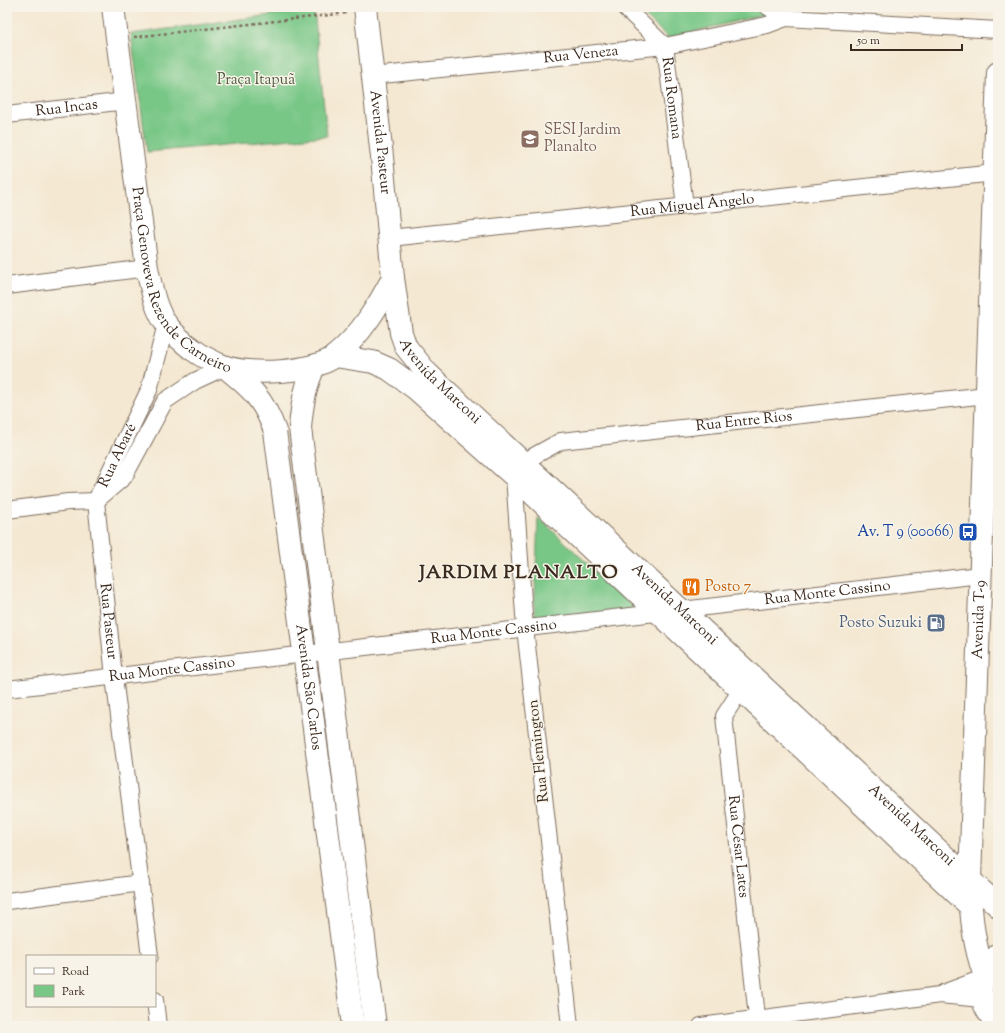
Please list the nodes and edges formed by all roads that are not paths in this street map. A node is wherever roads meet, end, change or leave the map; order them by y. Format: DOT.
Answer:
graph roads {
  1 [pos="113,7"];
  2 [pos="624,7"];
  3 [pos="768,7"];
  4 [pos="365,8"];
  5 [pos="786,18"];
  6 [pos="998,30"];
  7 [pos="665,46"];
  8 [pos="998,73"];
  9 [pos="372,76"];
  10 [pos="126,102"];
  11 [pos="7,115"];
  12 [pos="995,173"];
  13 [pos="685,206"];
  14 [pos="390,238"];
  15 [pos="147,268"];
  16 [pos="393,278"];
  17 [pos="7,286"];
  18 [pos="166,324"];
  19 [pos="335,356"];
  20 [pos="314,366"];
  21 [pos="224,367"];
  22 [pos="421,380"];
  23 [pos="149,390"];
  24 [pos="987,395"];
  25 [pos="165,401"];
  26 [pos="300,428"];
  27 [pos="275,431"];
  28 [pos="518,469"];
  29 [pos="96,501"];
  30 [pos="7,510"];
  31 [pos="980,575"];
  32 [pos="682,610"];
  33 [pos="658,613"];
  34 [pos="525,628"];
  35 [pos="328,651"];
  36 [pos="303,654"];
  37 [pos="114,677"];
  38 [pos="746,682"];
  39 [pos="7,689"];
  40 [pos="970,880"];
  41 [pos="141,883"];
  42 [pos="7,901"];
  43 [pos="970,906"];
  44 [pos="998,906"];
  45 [pos="150,955"];
  46 [pos="998,955"];
  47 [pos="983,983"];
  48 [pos="156,1007"];
  49 [pos="758,1023"];
  50 [pos="998,1024"];
  51 [pos="158,1026"];
  52 [pos="353,1026"];
  53 [pos="375,1026"];
  54 [pos="570,1026"];
  55 [pos="701,1026"];
  1 -- 10 [label="main road, Praça Genoveva Rezende Carneiro"];
  2 -- 7 [label="street, Rua Romana"];
  3 -- 5 [label="street"];
  4 -- 9 [label="main road, Avenida Pasteur"];
  5 -- 6 [label="street"];
  5 -- 7 [label="street, Rua Veneza"];
  7 -- 9 [label="street, Rua Veneza"];
  7 -- 13 [label="street, Rua Romana"];
  8 -- 12 [label="main road, Avenida T-9"];
  9 -- 14 [label="main road, Avenida Pasteur"];
  10 -- 11 [label="street, Rua Incas"];
  10 -- 15 [label="main road, Praça Genoveva Rezende Carneiro"];
  12 -- 13 [label="street, Rua Miguel Ângelo"];
  12 -- 24 [label="main road, Avenida T-9"];
  13 -- 14 [label="street, Rua Miguel Ângelo"];
  14 -- 16 [label="main road, Avenida Pasteur"];
  15 -- 17 [label="street"];
  15 -- 18 [label="main road, Praça Genoveva Rezende Carneiro"];
  16 -- 19 [label="main road, Praça Genoveva Rezende Carneiro"];
  16 -- 22 [label="main road, Avenida Marconi"];
  18 -- 21 [label="main road, Praça Genoveva Rezende Carneiro"];
  18 -- 23 [label="street, Rua Abaré"];
  19 -- 20 [label="main road, Praça Genoveva Rezende Carneiro"];
  19 -- 22 [label="main road, Avenida Marconi"];
  20 -- 21 [label="main road, Praça Genoveva Rezende Carneiro"];
  20 -- 26 [label="main road, Avenida São Carlos"];
  21 -- 25 [label="street"];
  21 -- 27 [label="main road, Avenida São Carlos"];
  22 -- 28 [label="main road, Avenida Marconi"];
  23 -- 25 [label="street"];
  23 -- 29 [label="street, Rua Abaré"];
  24 -- 28 [label="street, Rua Entre Rios"];
  24 -- 31 [label="main road, Avenida T-9"];
  25 -- 29 [label="street"];
  26 -- 27 [label="main road"];
  26 -- 35 [label="main road, Avenida São Carlos"];
  27 -- 36 [label="main road, Avenida São Carlos"];
  28 -- 32 [label="main road, Avenida Marconi"];
  28 -- 33 [label="main road, Avenida Marconi"];
  28 -- 34 [label="street, Rua Flemington"];
  29 -- 30 [label="street, Rua Abaré"];
  29 -- 37 [label="street, Rua Pasteur"];
  31 -- 32 [label="street, Rua Monte Cassino"];
  31 -- 40 [label="main road, Avenida T-9"];
  32 -- 33 [label="street, Rua Monte Cassino"];
  32 -- 38 [label="main road, Avenida Marconi"];
  33 -- 34 [label="street, Rua Monte Cassino"];
  33 -- 38 [label="main road, Avenida Marconi"];
  34 -- 35 [label="street, Rua Monte Cassino"];
  34 -- 54 [label="street, Rua Flemington"];
  35 -- 36 [label="street, Rua Monte Cassino"];
  35 -- 53 [label="main road, Avenida São Carlos"];
  36 -- 37 [label="street, Rua Monte Cassino"];
  36 -- 52 [label="main road, Avenida São Carlos"];
  37 -- 39 [label="street, Rua Monte Cassino"];
  37 -- 41 [label="street, Rua Pasteur"];
  38 -- 40 [label="main road, Avenida Marconi"];
  38 -- 43 [label="main road, Avenida Marconi"];
  38 -- 49 [label="street, Rua César Lates"];
  40 -- 43 [label="main road, Avenida T-9"];
  40 -- 44 [label="main road, Avenida Marconi"];
  41 -- 42 [label="street"];
  41 -- 45 [label="street, Rua Pasteur"];
  43 -- 47 [label="main road, Avenida T-9"];
  46 -- 47 [label="main road"];
  47 -- 49 [label="street"];
  47 -- 50 [label="main road, Avenida T-9"];
  48 -- 51 [label="street"];
  49 -- 55 [label="street"];
}
